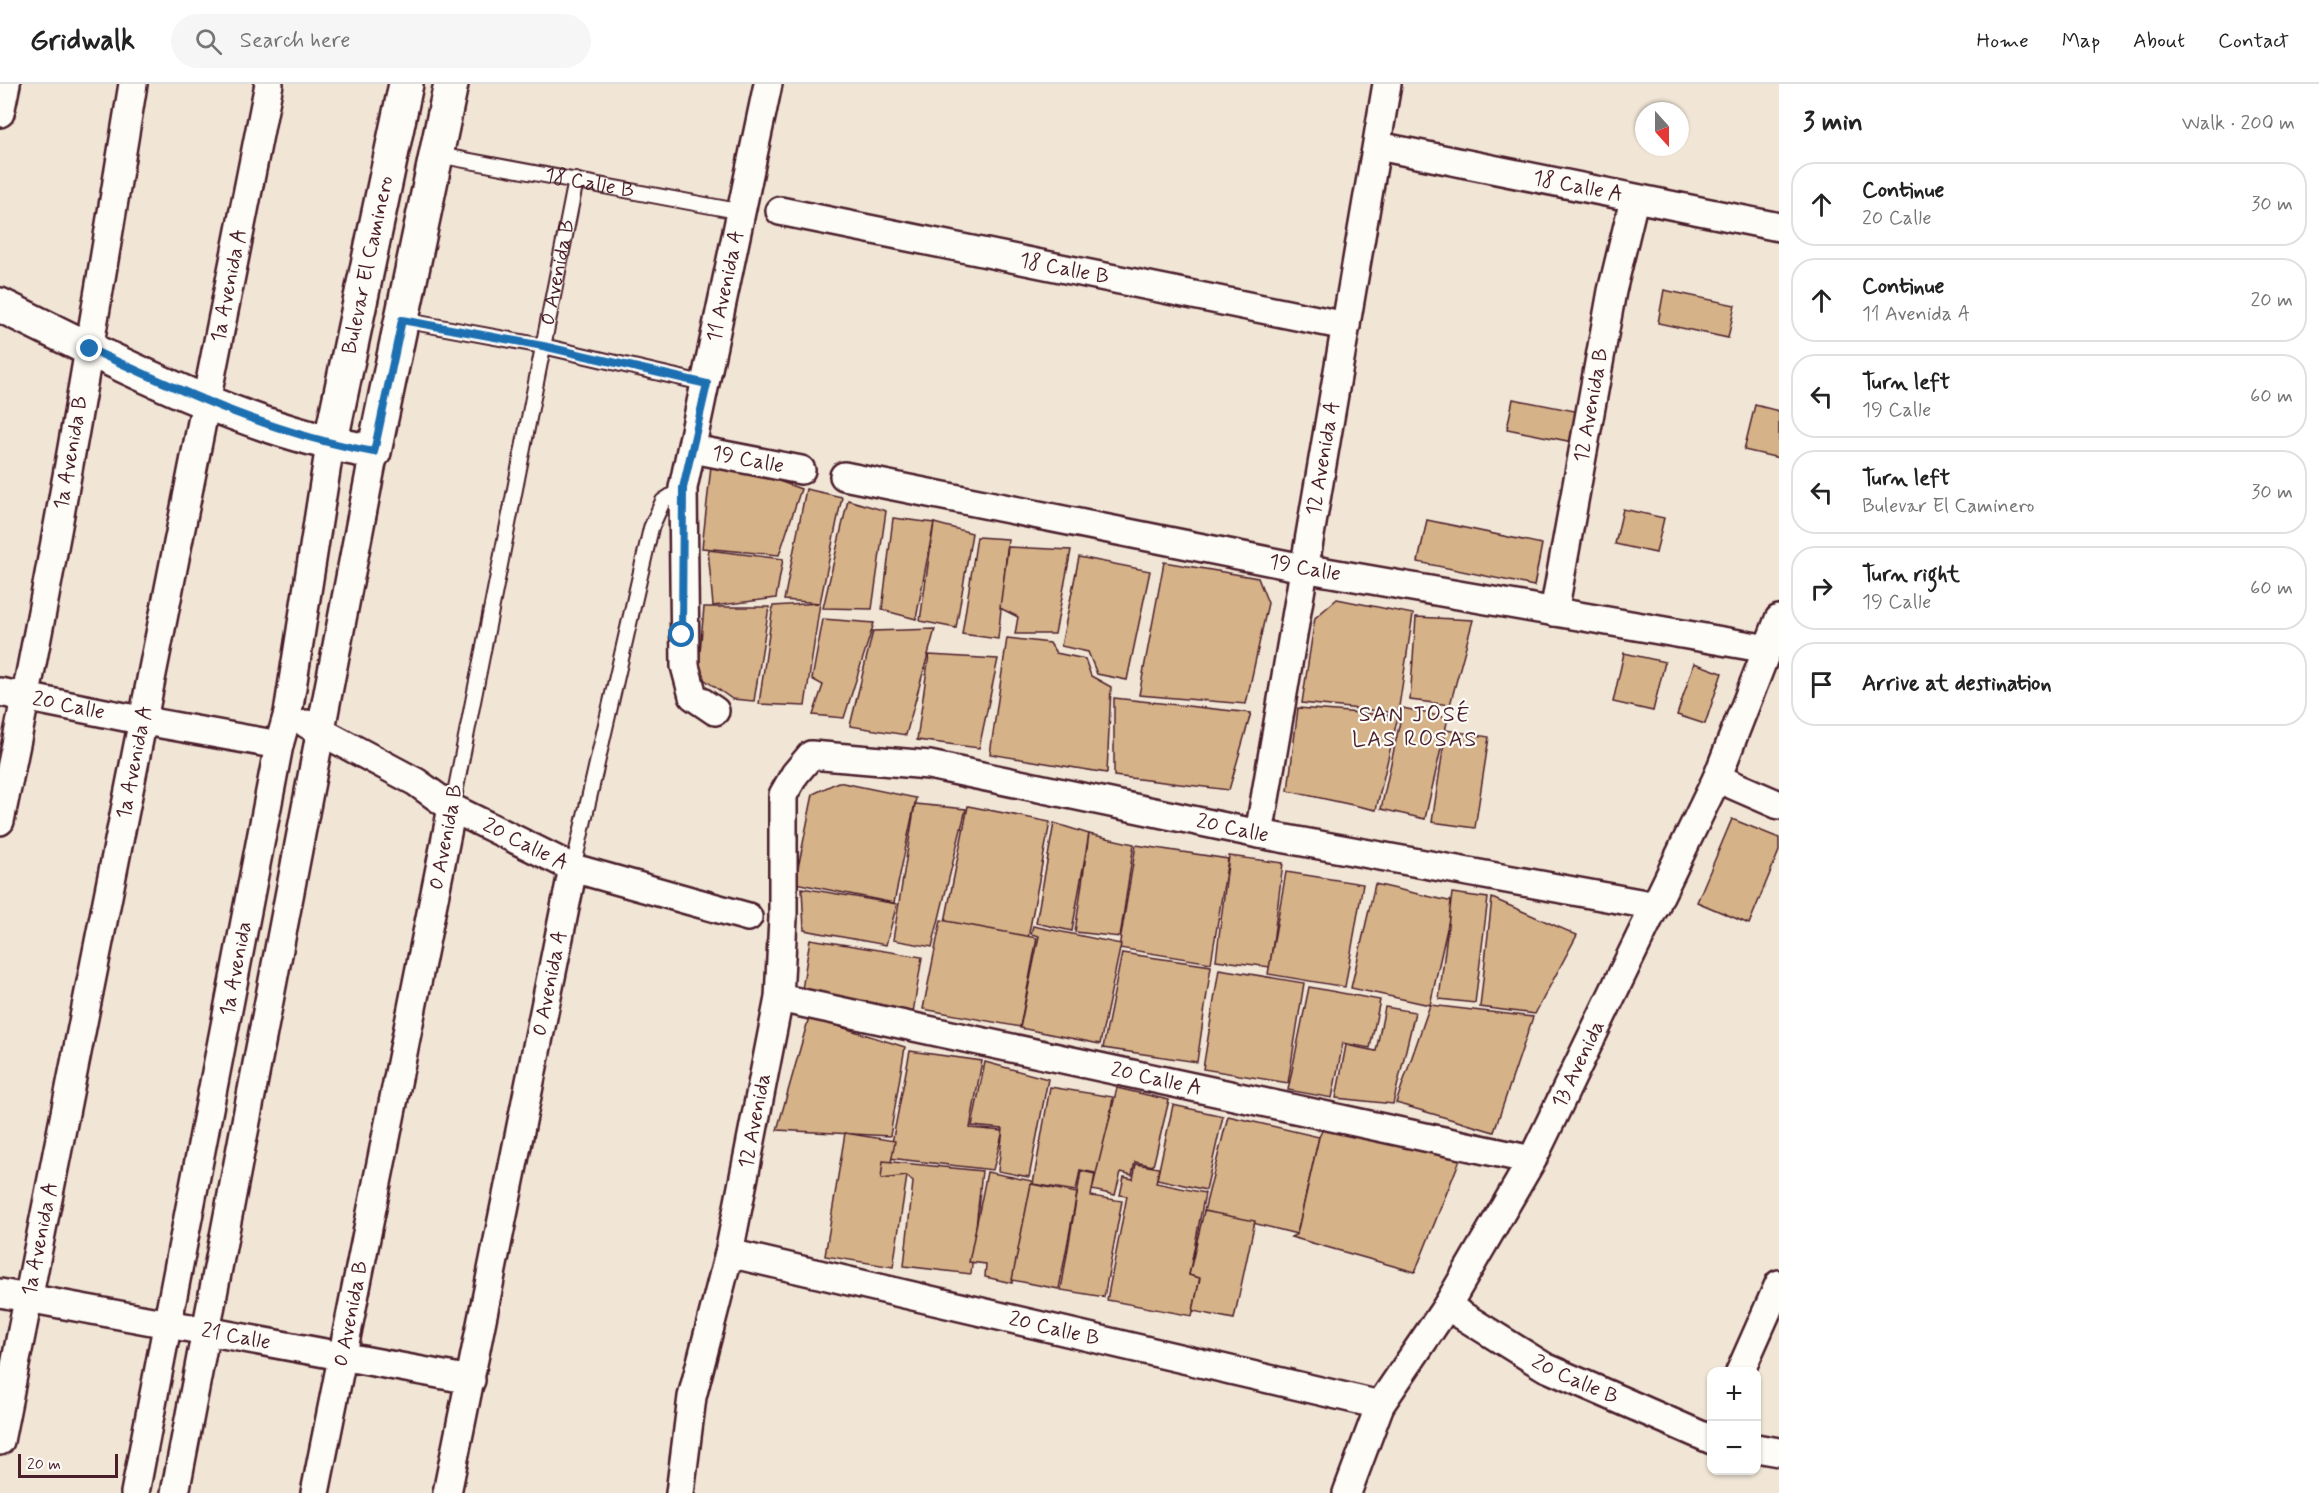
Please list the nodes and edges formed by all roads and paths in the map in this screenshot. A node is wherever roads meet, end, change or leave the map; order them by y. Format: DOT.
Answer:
graph roads {
  1 [pos="6,84"];
  2 [pos="133,84"];
  3 [pos="270,84"];
  4 [pos="406,84"];
  5 [pos="451,84"];
  6 [pos="768,84"];
  7 [pos="1388,84"];
  8 [pos="0,113"];
  9 [pos="1378,146"];
  10 [pos="438,154"];
  11 [pos="576,180"];
  12 [pos="1634,200"];
  13 [pos="780,210"];
  14 [pos="743,212"];
  15 [pos="1779,227"];
  16 [pos="0,305"];
  17 [pos="402,320"];
  18 [pos="1346,326"];
  19 [pos="543,346"];
  20 [pos="90,349"];
  21 [pos="707,384"];
  22 [pos="207,403"];
  23 [pos="330,445"];
  24 [pos="693,449"];
  25 [pos="374,452"];
  26 [pos="801,470"];
  27 [pos="844,476"];
  28 [pos="683,488"];
  29 [pos="1303,568"];
  30 [pos="1554,612"];
  31 [pos="1779,619"];
  32 [pos="1768,648"];
  33 [pos="0,692"];
  34 [pos="26,698"];
  35 [pos="715,711"];
  36 [pos="288,713"];
  37 [pos="145,722"];
  38 [pos="321,732"];
  39 [pos="279,745"];
  40 [pos="811,755"];
  41 [pos="1717,778"];
  42 [pos="1779,805"];
  43 [pos="452,808"];
  44 [pos="0,821"];
  45 [pos="1259,834"];
  46 [pos="573,868"];
  47 [pos="1656,906"];
  48 [pos="748,917"];
  49 [pos="779,998"];
  50 [pos="1532,1161"];
  51 [pos="729,1253"];
  52 [pos="1779,1284"];
  53 [pos="0,1293"];
  54 [pos="28,1299"];
  55 [pos="1447,1306"];
  56 [pos="167,1326"];
  57 [pos="206,1332"];
  58 [pos="342,1356"];
  59 [pos="1742,1367"];
  60 [pos="471,1380"];
  61 [pos="1380,1405"];
  62 [pos="1707,1436"];
  63 [pos="0,1441"];
  64 [pos="1761,1449"];
  65 [pos="1779,1452"];
  66 [pos="135,1493"];
  67 [pos="175,1493"];
  68 [pos="315,1493"];
  69 [pos="447,1493"];
  70 [pos="680,1493"];
  71 [pos="1347,1493"];
  1 -- 8 [label="street"];
  2 -- 20 [label="street, 1a Avenida B"];
  3 -- 22 [label="street, 1a Avenida A"];
  4 -- 23 [label="main road, Bulevar El Caminero"];
  5 -- 10 [label="main road"];
  6 -- 14 [label="street, 11 Avenida A"];
  7 -- 9 [label="street, 12 Avenida A"];
  9 -- 12 [label="street, 18 Calle A"];
  9 -- 18 [label="street, 12 Avenida A"];
  10 -- 11 [label="lane, 18 Calle B"];
  10 -- 17 [label="main road"];
  11 -- 14 [label="lane, 18 Calle B"];
  11 -- 19 [label="lane, 0 Avenida B"];
  12 -- 15 [label="street, 18 Calle A"];
  12 -- 30 [label="street, 12 Avenida B"];
  13 -- 18 [label="street, 18 Calle B"];
  14 -- 21 [label="street, 11 Avenida A"];
  16 -- 20 [label="main road"];
  17 -- 19 [label="lane"];
  17 -- 25 [label="main road"];
  18 -- 29 [label="street, 12 Avenida A"];
  19 -- 21 [label="lane"];
  19 -- 43 [label="lane, 0 Avenida B"];
  20 -- 22 [label="main road"];
  20 -- 34 [label="street, 1a Avenida B"];
  21 -- 24 [label="street, 11 Avenida A"];
  22 -- 23 [label="main road"];
  22 -- 37 [label="street, 1a Avenida A"];
  23 -- 25 [label="main road"];
  23 -- 36 [label="street, 1a Avenida"];
  24 -- 26 [label="street, 19 Calle"];
  24 -- 28 [label="street, 11 Avenida A"];
  25 -- 38 [label="street, 1a Avenida"];
  27 -- 29 [label="street, 19 Calle"];
  28 -- 35 [label="street"];
  28 -- 46 [label="lane, 0 Avenida A"];
  29 -- 30 [label="street, 19 Calle"];
  29 -- 45 [label="street, 12 Avenida A"];
  30 -- 32 [label="street, 19 Calle"];
  31 -- 32 [label="street, 13 Avenida"];
  32 -- 41 [label="street, 13 Avenida"];
  33 -- 34 [label="street, 20 Calle"];
  34 -- 37 [label="street, 20 Calle"];
  34 -- 44 [label="street, 1a Avenida B"];
  36 -- 38 [label="street, 20 Calle A"];
  36 -- 39 [label="street, 1a Avenida"];
  37 -- 39 [label="street, 20 Calle"];
  37 -- 54 [label="street, 1a Avenida A"];
  38 -- 43 [label="street, 20 Calle A"];
  38 -- 57 [label="street, 1a Avenida"];
  39 -- 56 [label="street, 1a Avenida"];
  40 -- 45 [label="street, 20 Calle"];
  40 -- 49 [label="street, 12 Avenida"];
  41 -- 42 [label="street"];
  41 -- 47 [label="street, 13 Avenida"];
  43 -- 46 [label="street, 20 Calle A"];
  43 -- 58 [label="street, 0 Avenida B"];
  45 -- 47 [label="street, 20 Calle"];
  46 -- 48 [label="street, 20 Calle A"];
  46 -- 60 [label="street, 0 Avenida A"];
  47 -- 50 [label="street, 13 Avenida"];
  49 -- 50 [label="street, 20 Calle A"];
  49 -- 51 [label="street, 12 Avenida"];
  50 -- 55 [label="street, 13 Avenida"];
  51 -- 61 [label="street, 20 Calle B"];
  51 -- 70 [label="street, 12 Avenida"];
  52 -- 59 [label="street"];
  53 -- 54 [label="street, 21 Calle"];
  54 -- 56 [label="street, 21 Calle"];
  54 -- 63 [label="street, 1a Avenida A"];
  55 -- 61 [label="street, 13 Avenida"];
  55 -- 62 [label="street, 20 Calle B"];
  56 -- 57 [label="street, 21 Calle"];
  56 -- 66 [label="street, 1a Avenida"];
  57 -- 58 [label="street, 21 Calle"];
  57 -- 67 [label="street, 1a Avenida"];
  58 -- 60 [label="street, 21 Calle"];
  58 -- 68 [label="street, 0 Avenida B"];
  60 -- 69 [label="street, 0 Avenida A"];
  61 -- 71 [label="street, 13 Avenida"];
  64 -- 65 [label="street"];
}
